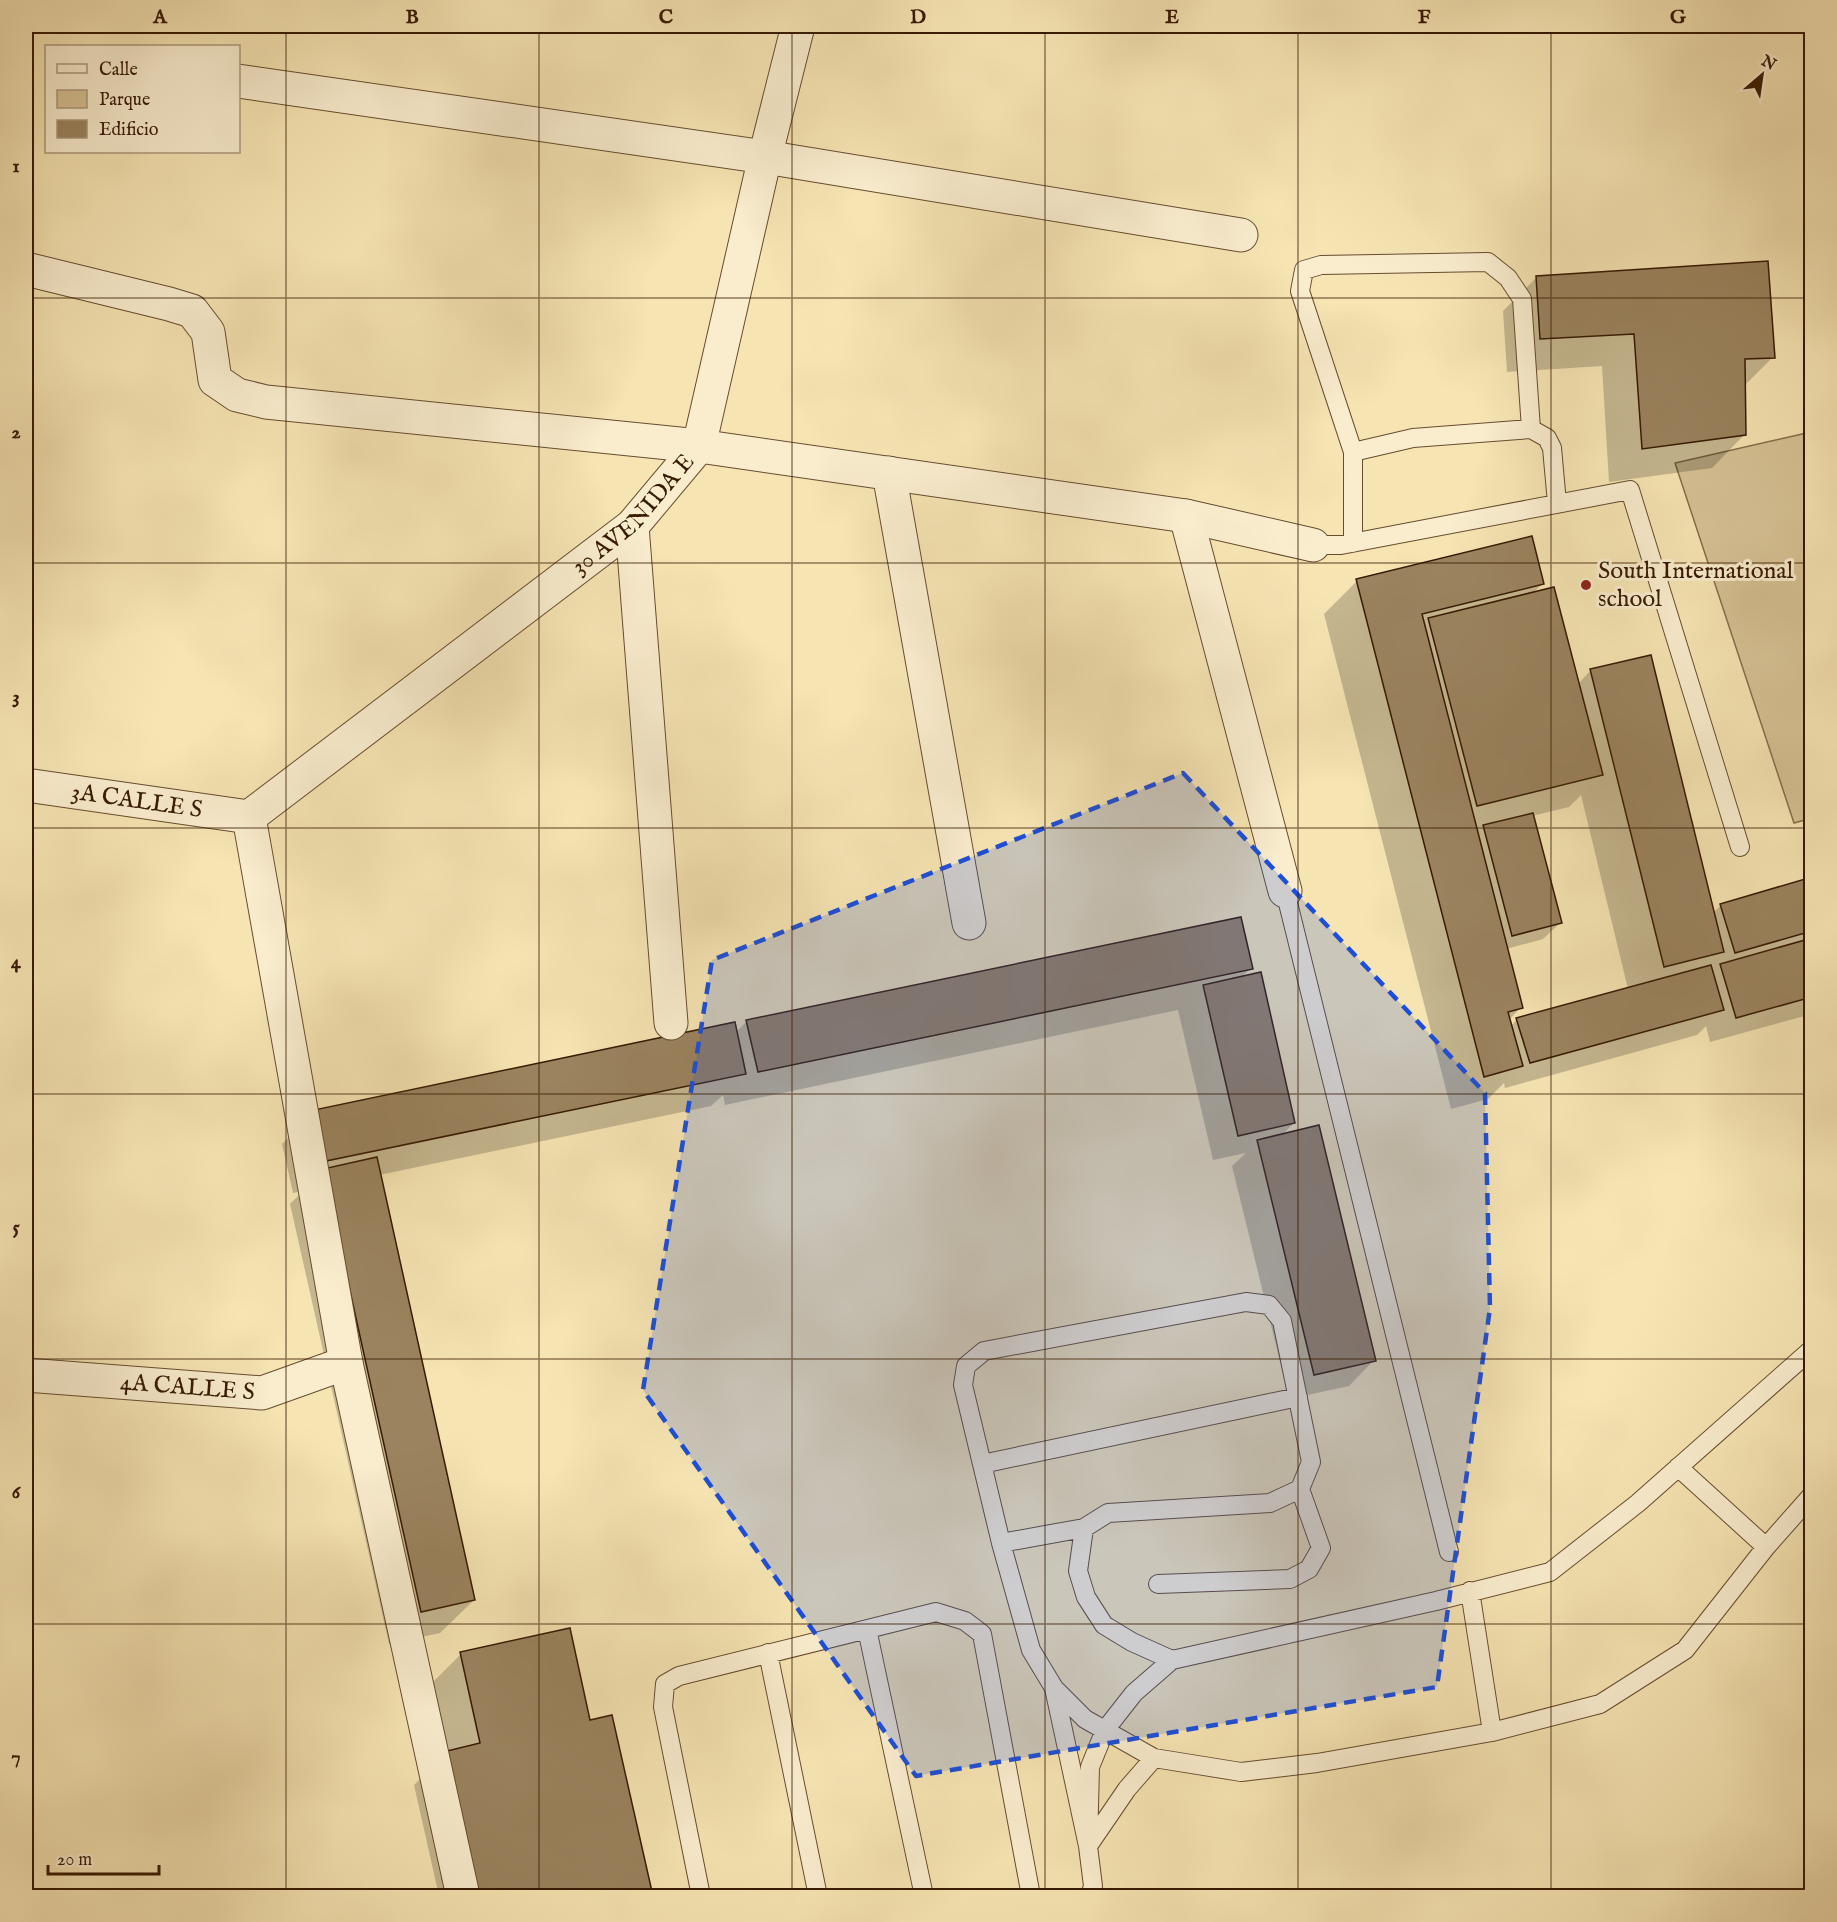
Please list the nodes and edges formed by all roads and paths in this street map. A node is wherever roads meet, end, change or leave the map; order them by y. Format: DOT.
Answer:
graph roads {
  1 [pos="798,26"];
  2 [pos="240,81"];
  3 [pos="765,158"];
  4 [pos="1240,235"];
  5 [pos="26,269"];
  6 [pos="1530,429"];
  7 [pos="699,446"];
  8 [pos="1353,452"];
  9 [pos="889,473"];
  10 [pos="1557,503"];
  11 [pos="1186,516"];
  12 [pos="632,526"];
  13 [pos="1353,543"];
  14 [pos="1313,545"];
  15 [pos="26,785"];
  16 [pos="249,817"];
  17 [pos="1740,847"];
  18 [pos="1285,891"];
  19 [pos="969,923"];
  20 [pos="671,1023"];
  21 [pos="1812,1349"];
  22 [pos="346,1363"];
  23 [pos="26,1375"];
  24 [pos="1298,1397"];
  25 [pos="982,1464"];
  26 [pos="1678,1467"];
  27 [pos="1300,1489"];
  28 [pos="1812,1495"];
  29 [pos="1084,1528"];
  30 [pos="1001,1543"];
  31 [pos="1766,1547"];
  32 [pos="1449,1552"];
  33 [pos="1158,1584"];
  34 [pos="1470,1591"];
  35 [pos="867,1629"];
  36 [pos="768,1653"];
  37 [pos="1172,1660"];
  38 [pos="1054,1688"];
  39 [pos="1105,1730"];
  40 [pos="1492,1732"];
  41 [pos="1154,1758"];
  42 [pos="1088,1846"];
  43 [pos="463,1896"];
  44 [pos="701,1896"];
  45 [pos="818,1896"];
  46 [pos="924,1896"];
  47 [pos="1031,1896"];
  48 [pos="1090,1896"];
  1 -- 3 [label="street, 30 AVENIDA E"];
  2 -- 3 [label="street"];
  3 -- 4 [label="street"];
  3 -- 7 [label="street, 30 AVENIDA E"];
  5 -- 7 [label="street"];
  6 -- 8 [label="lane"];
  6 -- 8 [label="lane"];
  6 -- 10 [label="lane"];
  7 -- 9 [label="street"];
  7 -- 12 [label="street, 30 AVENIDA E"];
  8 -- 13 [label="lane"];
  9 -- 11 [label="street"];
  9 -- 19 [label="street"];
  10 -- 13 [label="lane"];
  10 -- 17 [label="lane"];
  11 -- 14 [label="street"];
  11 -- 18 [label="street"];
  12 -- 16 [label="street, 30 AVENIDA E"];
  12 -- 20 [label="street"];
  13 -- 14 [label="lane"];
  15 -- 16 [label="street, 3A CALLE S"];
  16 -- 22 [label="street"];
  18 -- 32 [label="lane"];
  21 -- 26 [label="lane"];
  22 -- 23 [label="street, 4A CALLE S"];
  22 -- 43 [label="street"];
  24 -- 25 [label="lane"];
  24 -- 25 [label="lane"];
  24 -- 27 [label="lane"];
  25 -- 30 [label="lane"];
  26 -- 31 [label="lane"];
  26 -- 34 [label="lane"];
  27 -- 29 [label="lane"];
  27 -- 33 [label="lane"];
  28 -- 31 [label="lane"];
  29 -- 30 [label="lane"];
  29 -- 37 [label="lane"];
  30 -- 38 [label="lane"];
  31 -- 40 [label="lane"];
  34 -- 37 [label="lane"];
  34 -- 40 [label="lane"];
  35 -- 36 [label="lane"];
  35 -- 46 [label="lane"];
  35 -- 47 [label="lane"];
  36 -- 44 [label="lane"];
  36 -- 45 [label="lane"];
  37 -- 39 [label="lane"];
  38 -- 39 [label="lane"];
  38 -- 42 [label="lane"];
  39 -- 41 [label="lane"];
  39 -- 42 [label="lane"];
  40 -- 41 [label="lane"];
  41 -- 42 [label="lane"];
  42 -- 48 [label="lane"];
}
